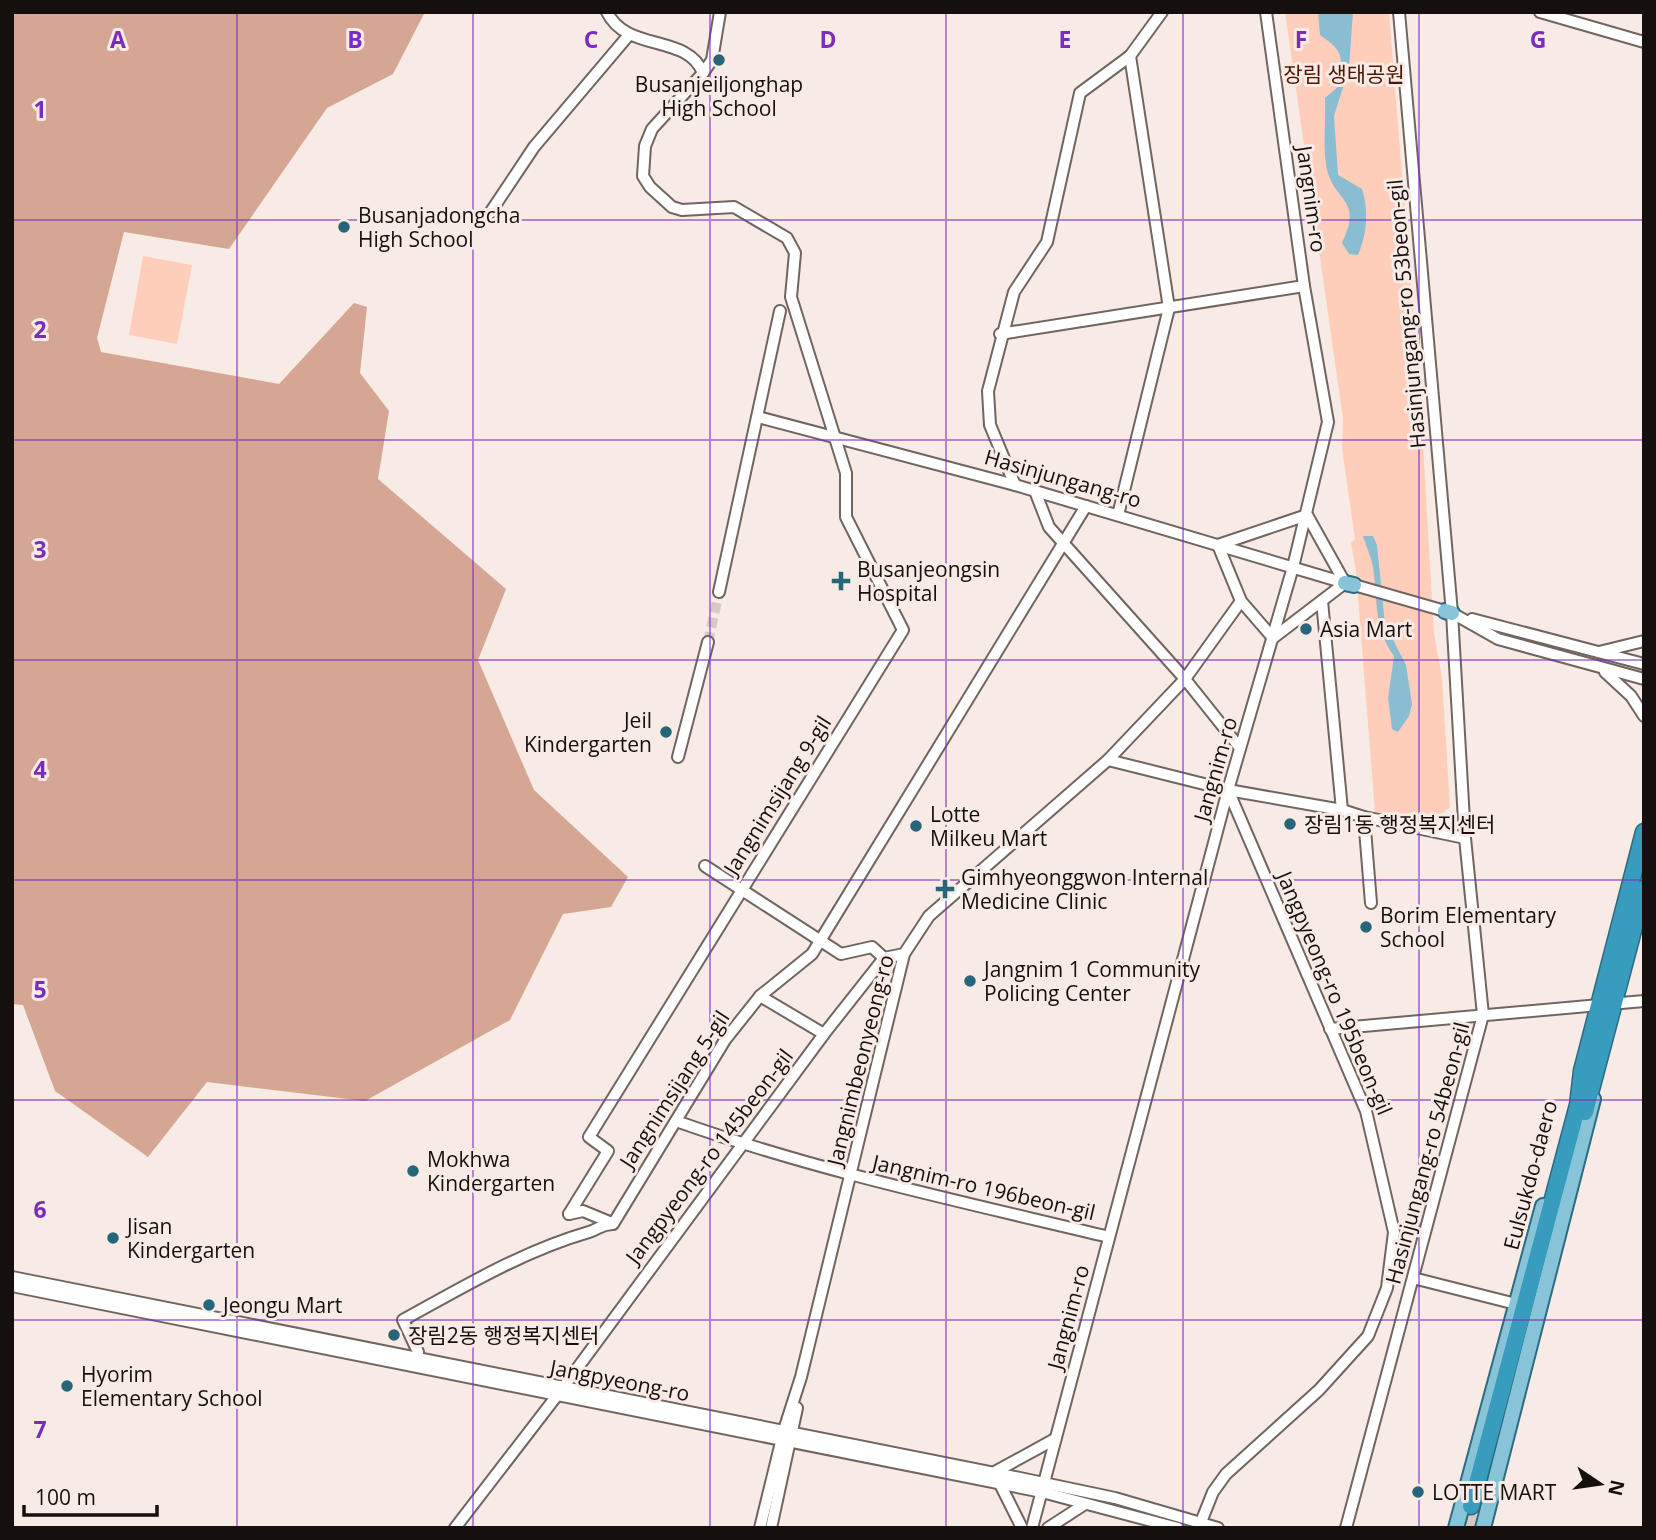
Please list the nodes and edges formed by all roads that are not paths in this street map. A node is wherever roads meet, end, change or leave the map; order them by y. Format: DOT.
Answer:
graph roads {
  1 [pos="607,12"];
  2 [pos="720,12"];
  3 [pos="1162,12"];
  4 [pos="1266,12"];
  5 [pos="1399,12"];
  6 [pos="1540,12"];
  7 [pos="628,36"];
  8 [pos="1644,42"];
  9 [pos="1130,56"];
  10 [pos="703,73"];
  11 [pos="490,213"];
  12 [pos="1304,286"];
  13 [pos="1169,308"];
  14 [pos="780,311"];
  15 [pos="1000,334"];
  16 [pos="758,417"];
  17 [pos="836,438"];
  18 [pos="1015,485"];
  19 [pos="1035,491"];
  20 [pos="1086,506"];
  21 [pos="1118,515"];
  22 [pos="1307,515"];
  23 [pos="1066,543"];
  24 [pos="1218,545"];
  25 [pos="1293,567"];
  26 [pos="1350,584"];
  27 [pos="719,592"];
  28 [pos="1241,601"];
  29 [pos="1322,601"];
  30 [pos="1449,612"];
  31 [pos="1273,638"];
  32 [pos="1644,641"];
  33 [pos="708,642"];
  34 [pos="1598,653"];
  35 [pos="1644,664"];
  36 [pos="1600,667"];
  37 [pos="1185,679"];
  38 [pos="1644,680"];
  39 [pos="1644,716"];
  40 [pos="1240,748"];
  41 [pos="678,757"];
  42 [pos="1108,760"];
  43 [pos="1228,789"];
  44 [pos="1342,810"];
  45 [pos="1364,817"];
  46 [pos="1644,832"];
  47 [pos="1465,838"];
  48 [pos="705,866"];
  49 [pos="741,889"];
  50 [pos="1644,889"];
  51 [pos="1371,903"];
  52 [pos="821,939"];
  53 [pos="904,954"];
  54 [pos="884,958"];
  55 [pos="760,996"];
  56 [pos="1644,1001"];
  57 [pos="1606,1003"];
  58 [pos="1483,1015"];
  59 [pos="1331,1029"];
  60 [pos="824,1034"];
  61 [pos="1589,1073"];
  62 [pos="676,1121"];
  63 [pos="741,1144"];
  64 [pos="851,1175"];
  65 [pos="613,1224"];
  66 [pos="1109,1237"];
  67 [pos="1413,1278"];
  68 [pos="18,1283"];
  69 [pos="1516,1304"];
  70 [pos="415,1364"];
  71 [pos="559,1392"];
  72 [pos="787,1436"];
  73 [pos="1055,1440"];
  74 [pos="993,1473"];
  75 [pos="1000,1484"];
  76 [pos="1043,1488"];
  77 [pos="1085,1504"];
  78 [pos="1475,1508"];
  79 [pos="1200,1525"];
  80 [pos="455,1528"];
  81 [pos="760,1528"];
  82 [pos="771,1528"];
  83 [pos="1022,1528"];
  84 [pos="1032,1528"];
  85 [pos="1048,1528"];
  86 [pos="1178,1528"];
  87 [pos="1218,1528"];
  88 [pos="1346,1528"];
  89 [pos="1456,1528"];
  90 [pos="1483,1528"];
  1 -- 7 [label="street"];
  2 -- 10 [label="street"];
  3 -- 9 [label="street"];
  4 -- 12 [label="street, Jangnim-ro"];
  5 -- 30 [label="street, Hasinjungang-ro 53beon-gil"];
  6 -- 8 [label="street"];
  7 -- 10 [label="street"];
  7 -- 11 [label="street"];
  9 -- 13 [label="street"];
  9 -- 15 [label="street"];
  10 -- 17 [label="street"];
  12 -- 13 [label="street"];
  12 -- 22 [label="street, Jangnim-ro"];
  13 -- 15 [label="street"];
  13 -- 21 [label="street"];
  14 -- 16 [label="street"];
  15 -- 18 [label="street"];
  16 -- 17 [label="street, Hasinjungang-ro"];
  16 -- 27 [label="street"];
  17 -- 18 [label="street, Hasinjungang-ro"];
  17 -- 49 [label="street, Jangnimsijang 9-gil"];
  18 -- 19 [label="street, Hasinjungang-ro"];
  19 -- 20 [label="street, Hasinjungang-ro"];
  19 -- 23 [label="street"];
  20 -- 21 [label="street, Hasinjungang-ro"];
  20 -- 23 [label="street, Jangnimsijang 5-gil"];
  21 -- 24 [label="street, Hasinjungang-ro"];
  22 -- 24 [label="street"];
  22 -- 25 [label="street, Jangnim-ro"];
  22 -- 26 [label="street"];
  23 -- 37 [label="street"];
  23 -- 52 [label="street, Jangnimsijang 5-gil"];
  24 -- 25 [label="street, Hasinjungang-ro"];
  24 -- 28 [label="street"];
  25 -- 26 [label="street, Hasinjungang-ro"];
  25 -- 31 [label="street, Jangnim-ro"];
  26 -- 29 [label="street"];
  26 -- 30 [label="street, Hasinjungang-ro"];
  28 -- 31 [label="street"];
  28 -- 37 [label="street, Jangnimbeonyeong-ro"];
  29 -- 31 [label="street"];
  29 -- 44 [label="street"];
  30 -- 34 [label="street"];
  30 -- 36 [label="street"];
  30 -- 47 [label="street, Hasinjungang-ro 54beon-gil"];
  31 -- 40 [label="street, Jangnim-ro"];
  32 -- 34 [label="street"];
  33 -- 41 [label="street"];
  34 -- 35 [label="street"];
  36 -- 38 [label="street"];
  36 -- 39 [label="street"];
  37 -- 40 [label="street"];
  37 -- 42 [label="street, Jangnimbeonyeong-ro"];
  40 -- 43 [label="street, Jangnim-ro"];
  42 -- 43 [label="street"];
  42 -- 53 [label="street, Jangnimbeonyeong-ro"];
  43 -- 44 [label="street"];
  43 -- 59 [label="street, Jangpyeong-ro 195beon-gil"];
  43 -- 66 [label="street, Jangnim-ro"];
  44 -- 45 [label="street"];
  45 -- 47 [label="street"];
  45 -- 51 [label="street"];
  46 -- 57 [label="highway, Eulsukdo-daero"];
  47 -- 58 [label="street, Hasinjungang-ro 54beon-gil"];
  48 -- 49 [label="street"];
  49 -- 52 [label="street"];
  49 -- 65 [label="street, Jangnimsijang 9-gil"];
  50 -- 57 [label="highway, Eulsukdo-daero"];
  52 -- 54 [label="street"];
  52 -- 55 [label="street, Jangnimsijang 5-gil"];
  53 -- 54 [label="street"];
  53 -- 64 [label="street, Jangnimbeonyeong-ro"];
  54 -- 60 [label="street, Jangpyeong-ro 145beon-gil"];
  55 -- 60 [label="street"];
  55 -- 62 [label="street, Jangnimsijang 5-gil"];
  56 -- 57 [label="street"];
  57 -- 58 [label="street"];
  57 -- 61 [label="highway, Eulsukdo-daero"];
  58 -- 59 [label="street"];
  58 -- 67 [label="street, Hasinjungang-ro 54beon-gil"];
  59 -- 79 [label="street, Jangpyeong-ro 195beon-gil"];
  60 -- 63 [label="street, Jangpyeong-ro 145beon-gil"];
  61 -- 69 [label="main road, Eulsukdo-daero"];
  61 -- 78 [label="highway"];
  61 -- 90 [label="main road, Eulsukdo-daero"];
  62 -- 63 [label="street, Jangnim-ro 196beon-gil"];
  62 -- 65 [label="street, Jangnimsijang 5-gil"];
  63 -- 64 [label="street, Jangnim-ro 196beon-gil"];
  63 -- 71 [label="street, Jangpyeong-ro 145beon-gil"];
  64 -- 66 [label="street, Jangnim-ro 196beon-gil"];
  64 -- 72 [label="street, Jangnimbeonyeong-ro"];
  65 -- 70 [label="street"];
  66 -- 73 [label="street, Jangnim-ro"];
  67 -- 69 [label="street"];
  67 -- 88 [label="street, Hasinjungang-ro 54beon-gil"];
  68 -- 70 [label="street, Jangpyeong-ro"];
  69 -- 89 [label="main road, Eulsukdo-daero"];
  70 -- 71 [label="street, Jangpyeong-ro"];
  71 -- 72 [label="street, Jangpyeong-ro"];
  71 -- 80 [label="street, Jangpyeong-ro 145beon-gil"];
  72 -- 74 [label="street, Jangpyeong-ro"];
  72 -- 75 [label="street, Jangpyeong-ro"];
  72 -- 81 [label="street"];
  72 -- 82 [label="street"];
  73 -- 74 [label="street"];
  73 -- 76 [label="street, Jangnim-ro"];
  74 -- 76 [label="street, Jangpyeong-ro"];
  75 -- 76 [label="street, Jangpyeong-ro"];
  75 -- 83 [label="street"];
  76 -- 77 [label="street, Jangpyeong-ro"];
  76 -- 79 [label="street, Jangpyeong-ro"];
  76 -- 84 [label="street, Jangnim-ro"];
  77 -- 85 [label="street"];
  77 -- 86 [label="street, Jangpyeong-ro"];
  79 -- 87 [label="street, Jangpyeong-ro"];
}
